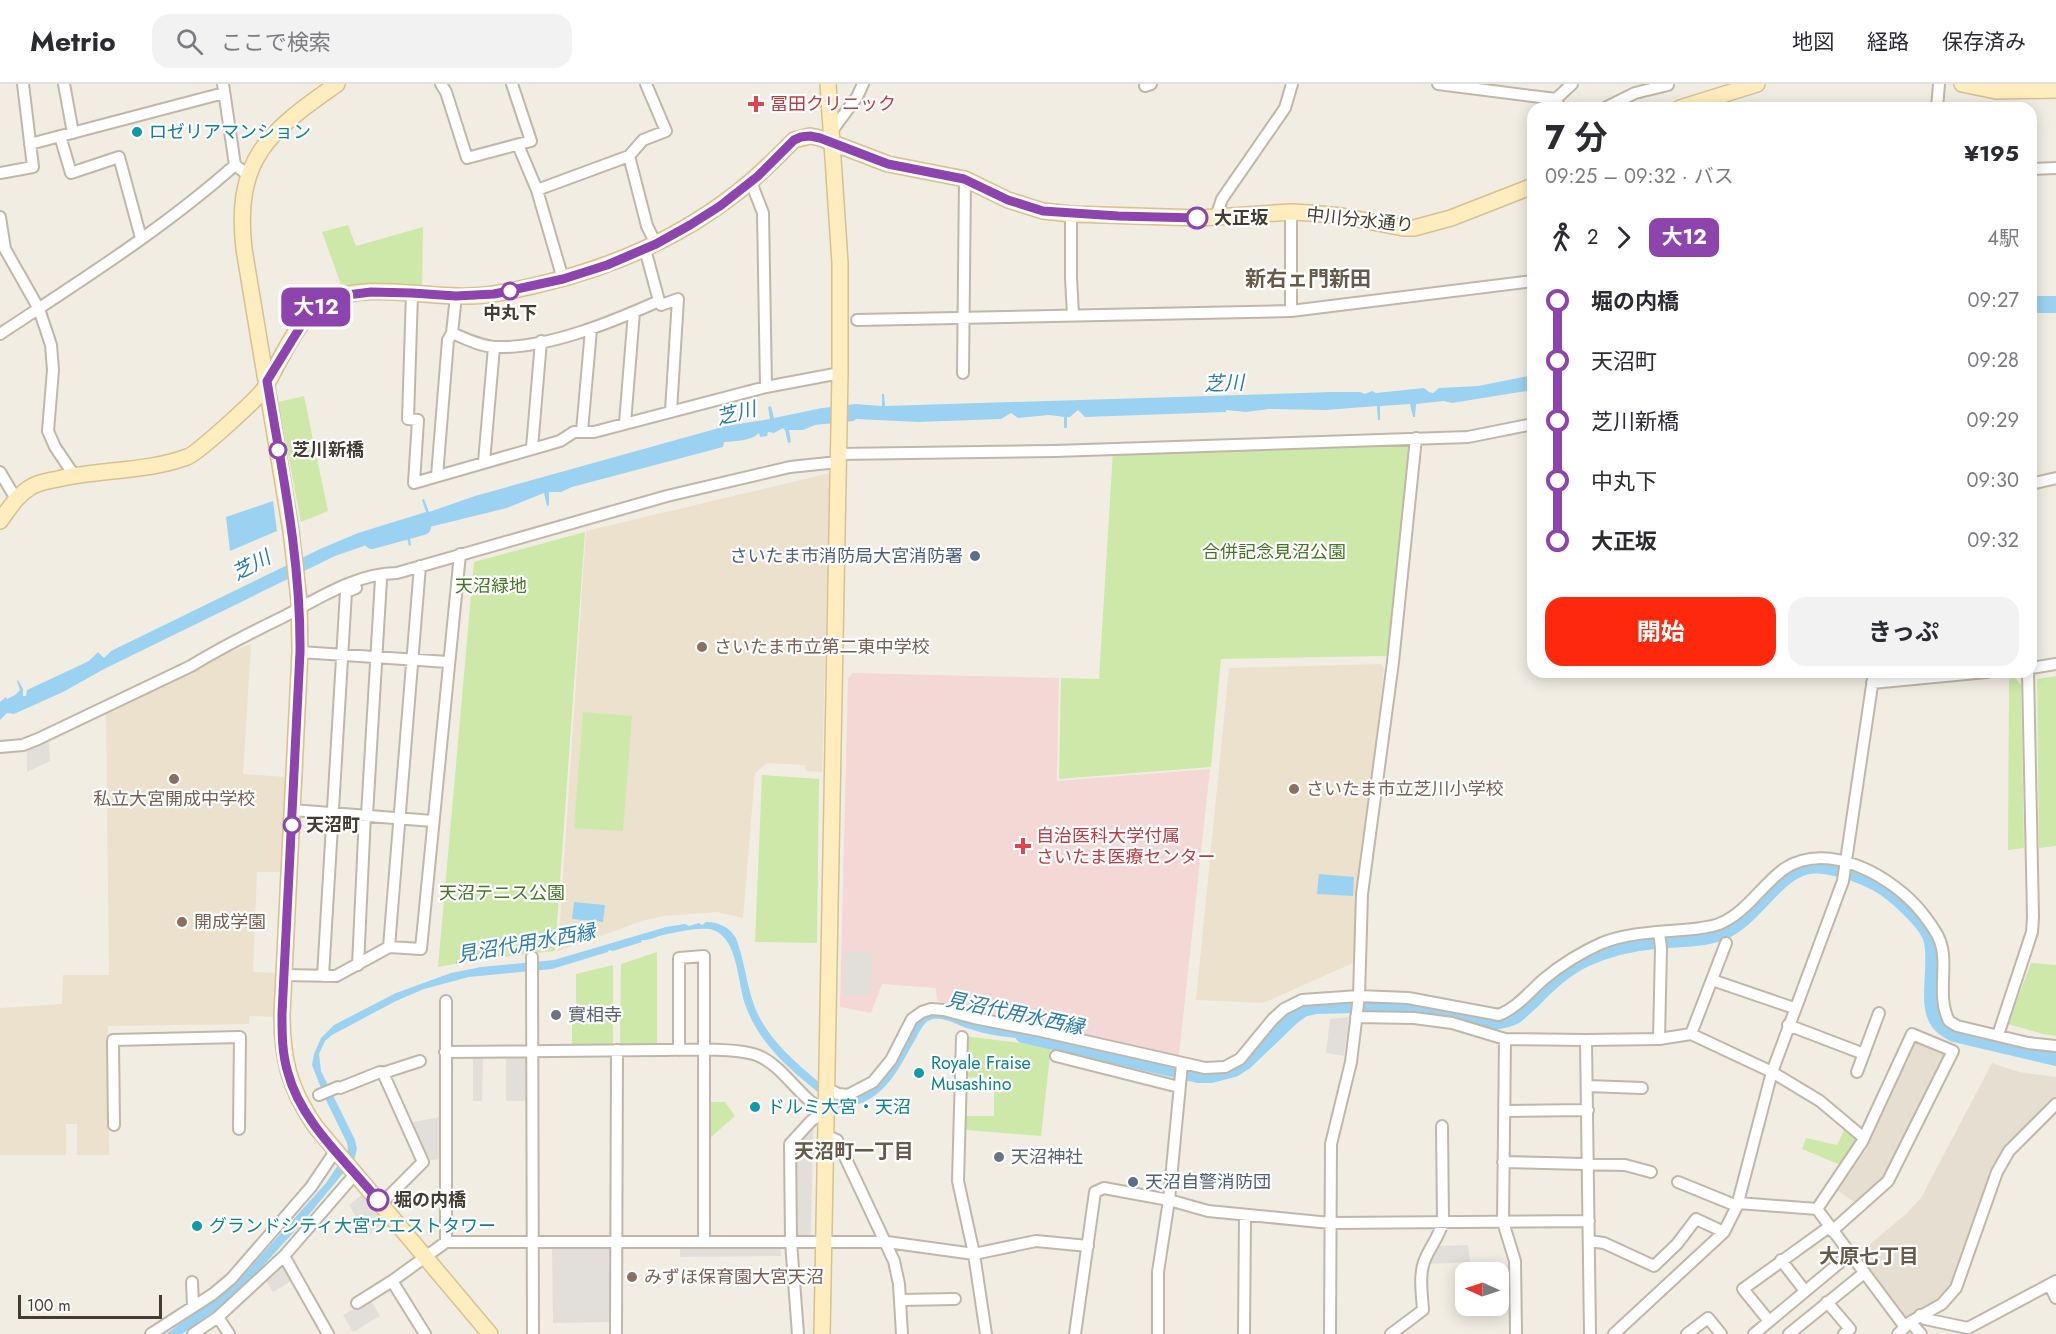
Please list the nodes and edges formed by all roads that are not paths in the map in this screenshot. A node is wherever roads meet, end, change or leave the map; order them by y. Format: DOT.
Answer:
graph roads {
  1 [pos="23,84"];
  2 [pos="64,84"];
  3 [pos="337,84"];
  4 [pos="441,84"];
  5 [pos="512,84"];
  6 [pos="646,84"];
  7 [pos="828,84"];
  8 [pos="863,84"];
  9 [pos="1292,84"];
  10 [pos="1438,84"];
  11 [pos="1572,84"];
  12 [pos="1628,84"];
  13 [pos="1756,84"];
  14 [pos="1939,84"];
  15 [pos="1962,84"];
  16 [pos="1668,85"];
  17 [pos="223,88"];
  18 [pos="2056,90"];
  19 [pos="1636,93"];
  20 [pos="1546,102"];
  21 [pos="1559,102"];
  22 [pos="1617,102"];
  23 [pos="1706,102"];
  24 [pos="1938,102"];
  25 [pos="73,133"];
  26 [pos="60,136"];
  27 [pos="831,137"];
  28 [pos="30,144"];
  29 [pos="518,145"];
  30 [pos="629,156"];
  31 [pos="235,165"];
  32 [pos="2056,168"];
  33 [pos="2037,169"];
  34 [pos="0,173"];
  35 [pos="248,175"];
  36 [pos="964,179"];
  37 [pos="751,182"];
  38 [pos="1527,188"];
  39 [pos="537,190"];
  40 [pos="1291,213"];
  41 [pos="1071,214"];
  42 [pos="0,217"];
  43 [pos="1216,217"];
  44 [pos="141,238"];
  45 [pos="650,246"];
  46 [pos="563,279"];
  47 [pos="1527,282"];
  48 [pos="412,293"];
  49 [pos="456,296"];
  50 [pos="658,301"];
  51 [pos="39,309"];
  52 [pos="1291,311"];
  53 [pos="634,312"];
  54 [pos="1073,315"];
  55 [pos="964,318"];
  56 [pos="857,320"];
  57 [pos="591,330"];
  58 [pos="452,333"];
  59 [pos="0,334"];
  60 [pos="541,341"];
  61 [pos="494,347"];
  62 [pos="963,373"];
  63 [pos="840,378"];
  64 [pos="267,381"];
  65 [pos="766,387"];
  66 [pos="671,411"];
  67 [pos="625,423"];
  68 [pos="1527,425"];
  69 [pos="582,431"];
  70 [pos="1416,438"];
  71 [pos="532,448"];
  72 [pos="838,454"];
  73 [pos="484,462"];
  74 [pos="0,472"];
  75 [pos="74,475"];
  76 [pos="436,476"];
  77 [pos="2056,478"];
  78 [pos="2037,483"];
  79 [pos="16,499"];
  80 [pos="0,521"];
  81 [pos="460,554"];
  82 [pos="420,566"];
  83 [pos="397,573"];
  84 [pos="381,579"];
  85 [pos="300,604"];
  86 [pos="300,652"];
  87 [pos="341,655"];
  88 [pos="377,657"];
  89 [pos="412,660"];
  90 [pos="448,662"];
  91 [pos="2056,664"];
  92 [pos="2037,667"];
  93 [pos="1873,678"];
  94 [pos="2028,678"];
  95 [pos="0,747"];
  96 [pos="292,810"];
  97 [pos="332,813"];
  98 [pos="366,815"];
  99 [pos="399,818"];
  100 [pos="433,821"];
  101 [pos="1847,861"];
  102 [pos="1659,932"];
  103 [pos="1726,943"];
  104 [pos="389,947"];
  105 [pos="532,957"];
  106 [pos="358,965"];
  107 [pos="285,975"];
  108 [pos="324,976"];
  109 [pos="1712,980"];
  110 [pos="1359,996"];
  111 [pos="446,1001"];
  112 [pos="1794,1008"];
  113 [pos="1879,1013"];
  114 [pos="1356,1017"];
  115 [pos="1788,1024"];
  116 [pos="1691,1034"];
  117 [pos="1998,1035"];
  118 [pos="962,1037"];
  119 [pos="1505,1039"];
  120 [pos="1659,1039"];
  121 [pos="1586,1041"];
  122 [pos="2056,1046"];
  123 [pos="617,1050"];
  124 [pos="679,1050"];
  125 [pos="703,1050"];
  126 [pos="531,1051"];
  127 [pos="446,1052"];
  128 [pos="1864,1054"];
  129 [pos="1056,1056"];
  130 [pos="420,1061"];
  131 [pos="1182,1064"];
  132 [pos="1772,1072"];
  133 [pos="1857,1072"];
  134 [pos="383,1073"];
  135 [pos="826,1085"];
  136 [pos="1179,1086"];
  137 [pos="1587,1086"];
  138 [pos="1642,1088"];
  139 [pos="320,1094"];
  140 [pos="2056,1104"];
  141 [pos="825,1108"];
  142 [pos="1588,1110"];
  143 [pos="1504,1111"];
  144 [pos="114,1125"];
  145 [pos="1442,1126"];
  146 [pos="239,1129"];
  147 [pos="825,1135"];
  148 [pos="1864,1138"];
  149 [pos="338,1153"];
  150 [pos="1503,1162"];
  151 [pos="1588,1165"];
  152 [pos="354,1171"];
  153 [pos="1651,1172"];
  154 [pos="1678,1182"];
  155 [pos="1169,1200"];
  156 [pos="381,1204"];
  157 [pos="1737,1204"];
  158 [pos="1816,1209"];
  159 [pos="1245,1215"];
  160 [pos="1589,1221"];
  161 [pos="1443,1222"];
  162 [pos="1503,1222"];
  163 [pos="1330,1223"];
  164 [pos="1831,1229"];
  165 [pos="1724,1232"];
  166 [pos="824,1240"];
  167 [pos="704,1241"];
  168 [pos="1589,1241"];
  169 [pos="446,1242"];
  170 [pos="532,1242"];
  171 [pos="617,1242"];
  172 [pos="791,1242"];
  173 [pos="886,1242"];
  174 [pos="1088,1246"];
  175 [pos="974,1254"];
  176 [pos="1850,1254"];
  177 [pos="284,1256"];
  178 [pos="426,1258"];
  179 [pos="1781,1260"];
  180 [pos="1864,1273"];
  181 [pos="392,1281"];
  182 [pos="192,1282"];
  183 [pos="2053,1283"];
  184 [pos="1805,1291"];
  185 [pos="2056,1298"];
  186 [pos="955,1299"];
  187 [pos="900,1300"];
  188 [pos="1827,1302"];
  189 [pos="357,1303"];
  190 [pos="193,1307"];
  191 [pos="1920,1315"];
  192 [pos="218,1317"];
  193 [pos="1769,1321"];
  194 [pos="1905,1328"];
  195 [pos="1759,1332"];
  196 [pos="151,1334"];
  197 [pos="193,1334"];
  198 [pos="229,1334"];
  199 [pos="328,1334"];
  200 [pos="425,1334"];
  201 [pos="490,1334"];
  202 [pos="532,1334"];
  203 [pos="616,1334"];
  204 [pos="798,1334"];
  205 [pos="822,1334"];
  206 [pos="902,1334"];
  207 [pos="986,1334"];
  208 [pos="1075,1334"];
  209 [pos="1158,1334"];
  210 [pos="1244,1334"];
  211 [pos="1330,1334"];
  212 [pos="1391,1334"];
  213 [pos="1516,1334"];
  214 [pos="1590,1334"];
  215 [pos="1614,1334"];
  216 [pos="1687,1334"];
  217 [pos="1721,1334"];
  218 [pos="1789,1334"];
  219 [pos="1844,1334"];
  220 [pos="1921,1334"];
  1 -- 28 [label="street"];
  2 -- 25 [label="street"];
  3 -- 35 [label="street"];
  4 -- 29 [label="street"];
  5 -- 29 [label="street"];
  6 -- 30 [label="street"];
  7 -- 27 [label="street"];
  8 -- 27 [label="street"];
  9 -- 43 [label="street"];
  10 -- 20 [label="street"];
  11 -- 21 [label="street"];
  12 -- 19 [label="street"];
  13 -- 23 [label="street"];
  14 -- 24 [label="street"];
  15 -- 18 [label="street"];
  16 -- 19 [label="street"];
  17 -- 25 [label="street"];
  17 -- 31 [label="street"];
  19 -- 22 [label="street"];
  25 -- 26 [label="street"];
  26 -- 28 [label="street"];
  26 -- 44 [label="street"];
  27 -- 36 [label="street, 中川分水通り"];
  27 -- 37 [label="street, 中川分水通り"];
  27 -- 63 [label="street"];
  28 -- 34 [label="street"];
  29 -- 39 [label="street"];
  30 -- 39 [label="street"];
  30 -- 45 [label="street"];
  31 -- 35 [label="street"];
  31 -- 44 [label="street"];
  32 -- 33 [label="street"];
  35 -- 64 [label="street"];
  36 -- 41 [label="street, 中川分水通り"];
  36 -- 55 [label="street"];
  37 -- 45 [label="street, 中川分水通り"];
  37 -- 65 [label="street"];
  38 -- 40 [label="street, 中川分水通り"];
  39 -- 46 [label="street"];
  40 -- 43 [label="street, 中川分水通り"];
  40 -- 52 [label="street"];
  41 -- 43 [label="street, 中川分水通り"];
  41 -- 54 [label="street"];
  42 -- 51 [label="street"];
  44 -- 51 [label="street"];
  45 -- 46 [label="street, 中川分水通り"];
  45 -- 50 [label="street"];
  46 -- 49 [label="street, 中川分水通り"];
  47 -- 52 [label="street"];
  48 -- 49 [label="street, 中川分水通り"];
  48 -- 64 [label="street, 中川分水通り"];
  48 -- 76 [label="street"];
  49 -- 58 [label="street"];
  50 -- 53 [label="street"];
  50 -- 66 [label="street"];
  51 -- 59 [label="street"];
  51 -- 75 [label="street"];
  52 -- 54 [label="street"];
  53 -- 57 [label="street"];
  53 -- 67 [label="street"];
  54 -- 55 [label="street"];
  55 -- 56 [label="street"];
  55 -- 62 [label="street"];
  57 -- 60 [label="street"];
  57 -- 69 [label="street"];
  58 -- 61 [label="street"];
  58 -- 76 [label="street"];
  60 -- 61 [label="street"];
  60 -- 71 [label="street"];
  61 -- 73 [label="street"];
  63 -- 65 [label="street"];
  63 -- 72 [label="street"];
  64 -- 75 [label="street, 中川分水通り"];
  64 -- 85 [label="street"];
  65 -- 66 [label="street"];
  66 -- 67 [label="street"];
  67 -- 69 [label="street"];
  68 -- 70 [label="street"];
  69 -- 71 [label="street"];
  70 -- 72 [label="street"];
  70 -- 110 [label="street"];
  71 -- 73 [label="street"];
  72 -- 81 [label="street"];
  72 -- 135 [label="street"];
  73 -- 76 [label="street"];
  74 -- 79 [label="street"];
  75 -- 79 [label="street, 中川分水通り"];
  77 -- 78 [label="street"];
  79 -- 80 [label="street"];
  81 -- 82 [label="street"];
  81 -- 90 [label="street"];
  82 -- 83 [label="street"];
  82 -- 89 [label="street"];
  83 -- 84 [label="street"];
  83 -- 85 [label="street"];
  84 -- 87 [label="street"];
  84 -- 88 [label="street"];
  85 -- 86 [label="street"];
  85 -- 95 [label="street"];
  86 -- 87 [label="street"];
  86 -- 96 [label="street"];
  87 -- 88 [label="street"];
  87 -- 97 [label="street"];
  88 -- 89 [label="street"];
  88 -- 98 [label="street"];
  89 -- 90 [label="street"];
  89 -- 99 [label="street"];
  90 -- 100 [label="street"];
  91 -- 92 [label="street"];
  93 -- 101 [label="street"];
  94 -- 117 [label="street"];
  96 -- 97 [label="street"];
  96 -- 107 [label="street"];
  97 -- 98 [label="street"];
  97 -- 108 [label="street"];
  98 -- 99 [label="street"];
  98 -- 106 [label="street"];
  99 -- 100 [label="street"];
  99 -- 104 [label="street"];
  100 -- 104 [label="street"];
  101 -- 102 [label="street"];
  101 -- 112 [label="street"];
  101 -- 117 [label="street"];
  102 -- 110 [label="street"];
  102 -- 120 [label="street"];
  103 -- 109 [label="street"];
  104 -- 106 [label="street"];
  105 -- 126 [label="street"];
  106 -- 108 [label="street"];
  107 -- 108 [label="street"];
  107 -- 149 [label="street"];
  109 -- 112 [label="street"];
  109 -- 116 [label="street"];
  110 -- 114 [label="street"];
  110 -- 131 [label="street"];
  111 -- 127 [label="street"];
  112 -- 115 [label="street"];
  113 -- 128 [label="street"];
  114 -- 119 [label="street"];
  114 -- 163 [label="street"];
  115 -- 128 [label="street"];
  115 -- 132 [label="street"];
  116 -- 120 [label="street"];
  116 -- 132 [label="street"];
  117 -- 122 [label="street"];
  118 -- 175 [label="street"];
  119 -- 121 [label="street"];
  119 -- 143 [label="street"];
  120 -- 121 [label="street"];
  121 -- 137 [label="street"];
  123 -- 124 [label="street"];
  123 -- 126 [label="street"];
  123 -- 171 [label="street"];
  124 -- 125 [label="street"];
  124 -- 125 [label="street"];
  125 -- 141 [label="street"];
  125 -- 167 [label="street"];
  126 -- 127 [label="street"];
  126 -- 170 [label="street"];
  127 -- 169 [label="street"];
  128 -- 133 [label="street"];
  129 -- 136 [label="street"];
  130 -- 134 [label="street"];
  131 -- 135 [label="street"];
  131 -- 136 [label="street"];
  132 -- 148 [label="street"];
  132 -- 157 [label="street"];
  134 -- 139 [label="street"];
  134 -- 156 [label="street"];
  135 -- 141 [label="street"];
  136 -- 155 [label="street"];
  137 -- 138 [label="street"];
  137 -- 142 [label="street"];
  140 -- 191 [label="street"];
  141 -- 147 [label="street"];
  141 -- 172 [label="street"];
  142 -- 143 [label="street"];
  142 -- 151 [label="street"];
  143 -- 150 [label="street"];
  144 -- 146 [label="street"];
  145 -- 161 [label="street"];
  147 -- 166 [label="street"];
  147 -- 173 [label="street"];
  148 -- 158 [label="street"];
  148 -- 164 [label="street"];
  149 -- 152 [label="street"];
  149 -- 190 [label="street"];
  150 -- 151 [label="street"];
  150 -- 162 [label="street"];
  151 -- 153 [label="street"];
  151 -- 160 [label="street"];
  152 -- 156 [label="street"];
  152 -- 177 [label="street"];
  154 -- 157 [label="street"];
  155 -- 159 [label="street"];
  155 -- 174 [label="street"];
  155 -- 209 [label="street"];
  156 -- 178 [label="street"];
  157 -- 158 [label="street"];
  157 -- 165 [label="street"];
  158 -- 164 [label="street"];
  159 -- 163 [label="street"];
  159 -- 210 [label="street"];
  160 -- 162 [label="street"];
  160 -- 168 [label="street"];
  161 -- 162 [label="street"];
  161 -- 163 [label="street"];
  161 -- 212 [label="street"];
  162 -- 213 [label="street"];
  163 -- 211 [label="street"];
  164 -- 176 [label="street"];
  164 -- 179 [label="street"];
  165 -- 168 [label="street"];
  165 -- 215 [label="street"];
  166 -- 172 [label="street"];
  166 -- 173 [label="street"];
  166 -- 205 [label="street"];
  167 -- 171 [label="street"];
  167 -- 172 [label="street"];
  168 -- 214 [label="street"];
  169 -- 170 [label="street"];
  169 -- 178 [label="street"];
  170 -- 171 [label="street"];
  170 -- 202 [label="street"];
  171 -- 203 [label="street"];
  172 -- 204 [label="street"];
  173 -- 175 [label="street"];
  173 -- 187 [label="street"];
  174 -- 175 [label="street"];
  174 -- 208 [label="street"];
  175 -- 207 [label="street"];
  176 -- 180 [label="street"];
  176 -- 184 [label="street"];
  177 -- 192 [label="street"];
  177 -- 199 [label="street"];
  178 -- 181 [label="street"];
  178 -- 201 [label="street"];
  179 -- 184 [label="street"];
  179 -- 193 [label="street"];
  180 -- 188 [label="street"];
  180 -- 194 [label="street"];
  181 -- 189 [label="street"];
  181 -- 200 [label="street"];
  182 -- 190 [label="street"];
  183 -- 185 [label="street"];
  183 -- 191 [label="street"];
  184 -- 193 [label="street"];
  186 -- 187 [label="street"];
  187 -- 206 [label="street"];
  188 -- 218 [label="street"];
  188 -- 219 [label="street"];
  190 -- 196 [label="street"];
  191 -- 194 [label="street"];
  192 -- 197 [label="street"];
  192 -- 198 [label="street"];
  193 -- 195 [label="street"];
  194 -- 220 [label="street"];
  216 -- 217 [label="street"];
}
